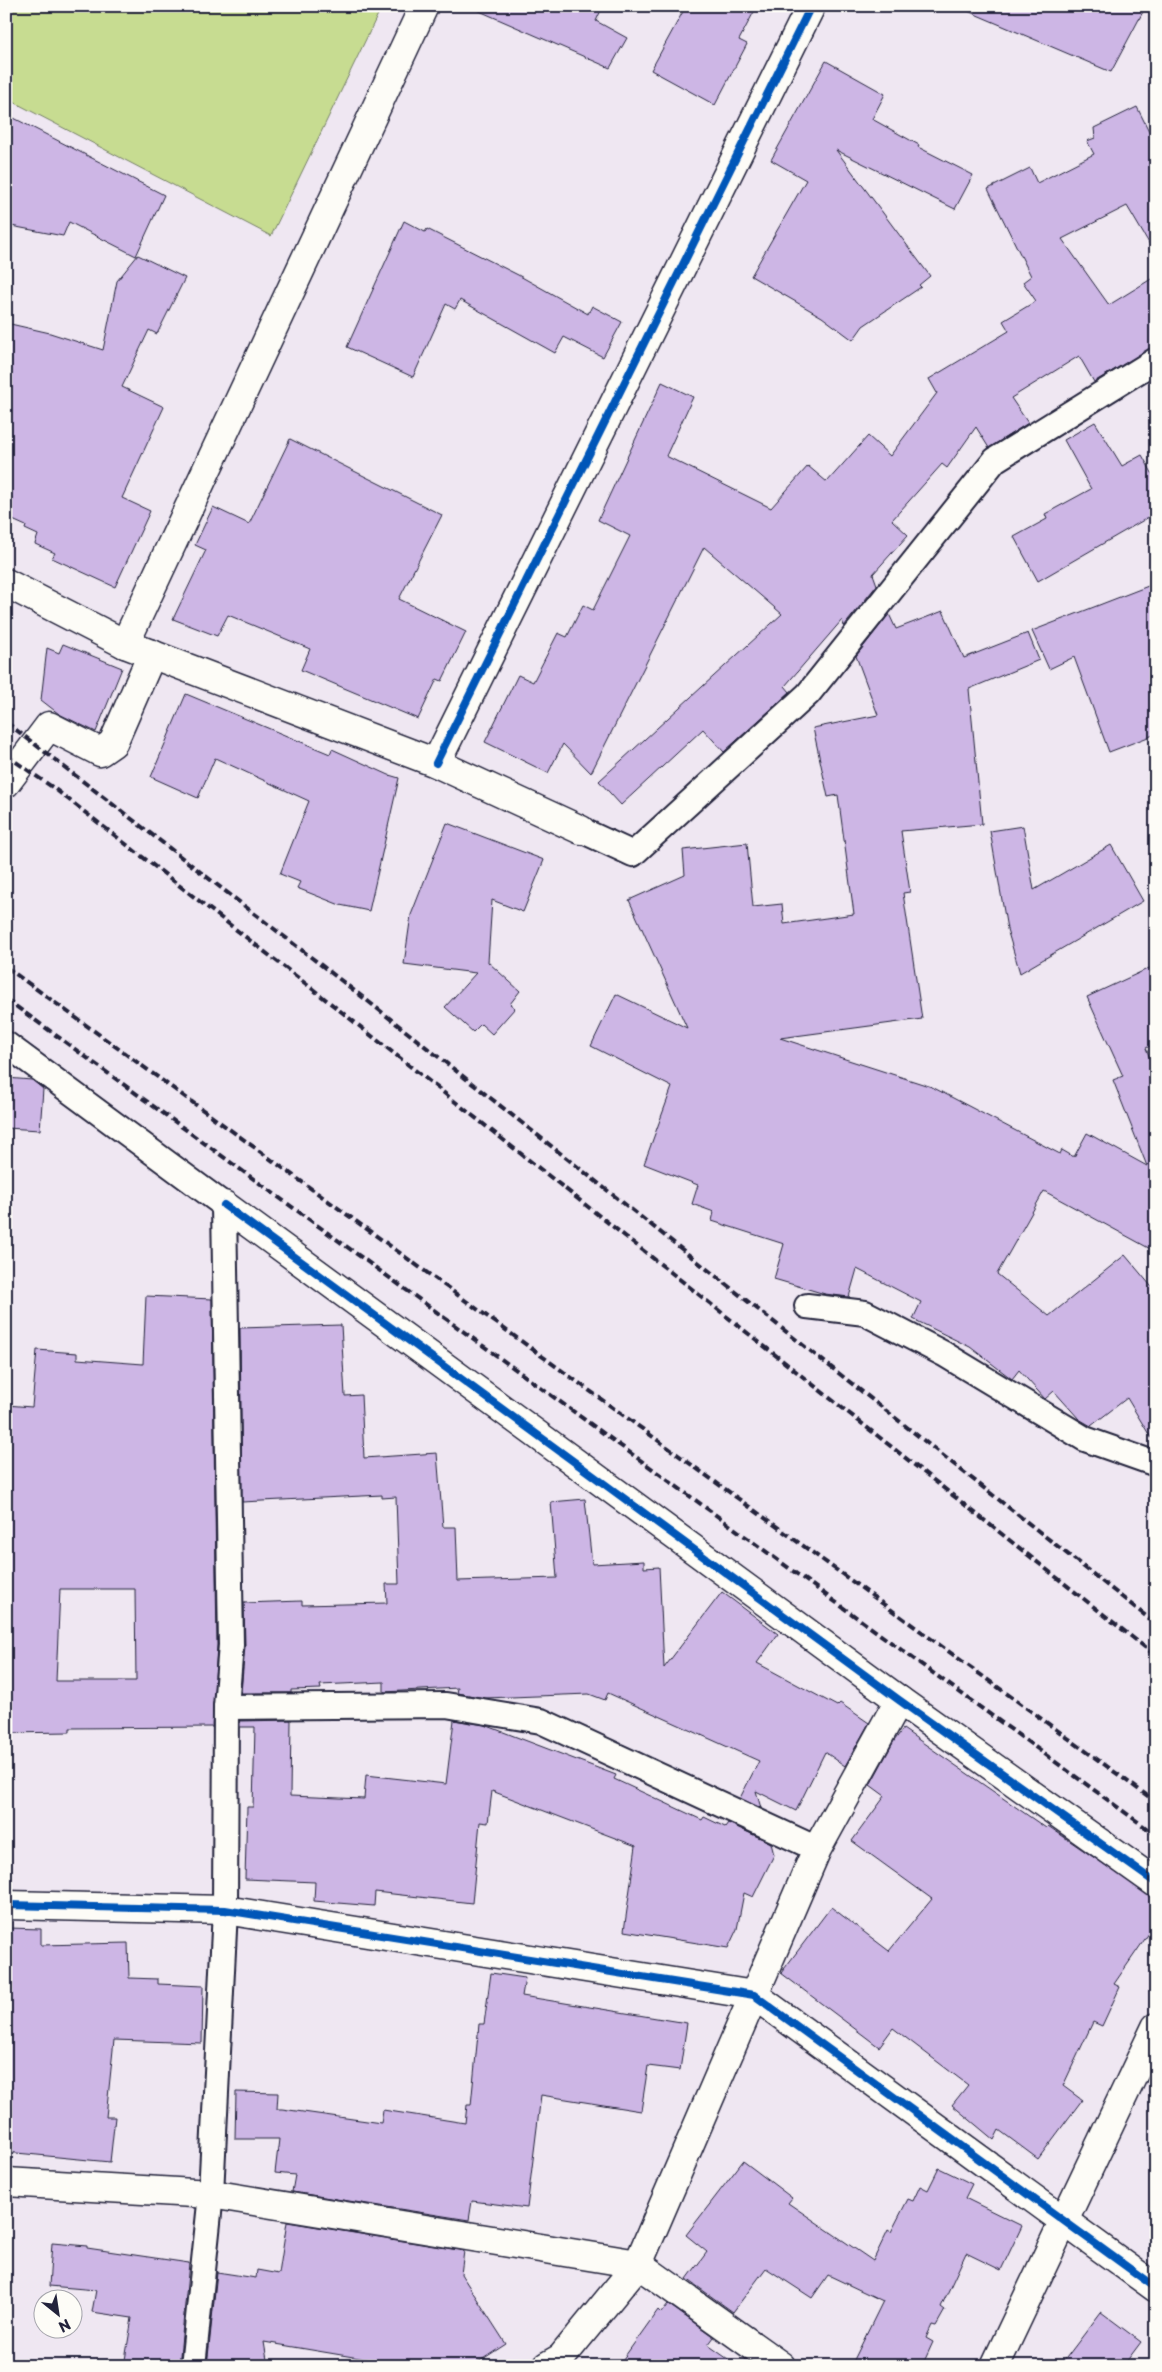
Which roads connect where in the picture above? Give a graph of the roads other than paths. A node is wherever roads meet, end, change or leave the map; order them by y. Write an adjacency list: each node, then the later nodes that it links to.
1 (424, 6): 5 (street)
2 (811, 6): 7 (street)
3 (1156, 360): 9 (lane)
4 (6, 583): 5 (street)
5 (125, 644): 6 (street)
6 (152, 654): 7 (street); 8 (street)
7 (436, 763): 9 (street)
8 (6, 783)
9 (581, 830)
10 (6, 1044): 11 (lane)
11 (224, 1205): 14 (street); 15 (lane)
12 (807, 1306): 13 (lane)
13 (1156, 1464)
14 (899, 1700): 16 (street); 17 (street)
15 (226, 1707): 16 (lane); 19 (lane)
16 (817, 1849): 20 (street)
17 (1156, 1883)
18 (6, 1905): 19 (street)
19 (225, 1910): 20 (street); 23 (lane)
20 (754, 1995): 24 (street); 25 (street)
21 (1156, 2027): 24 (street)
22 (6, 2182): 23 (street)
23 (211, 2194): 25 (street); 27 (lane)
24 (1064, 2221): 26 (street); 30 (street)
25 (638, 2264): 28 (street); 29 (street)
26 (1156, 2288)
27 (192, 2366)
28 (547, 2366)
29 (781, 2366)
30 (995, 2366)

